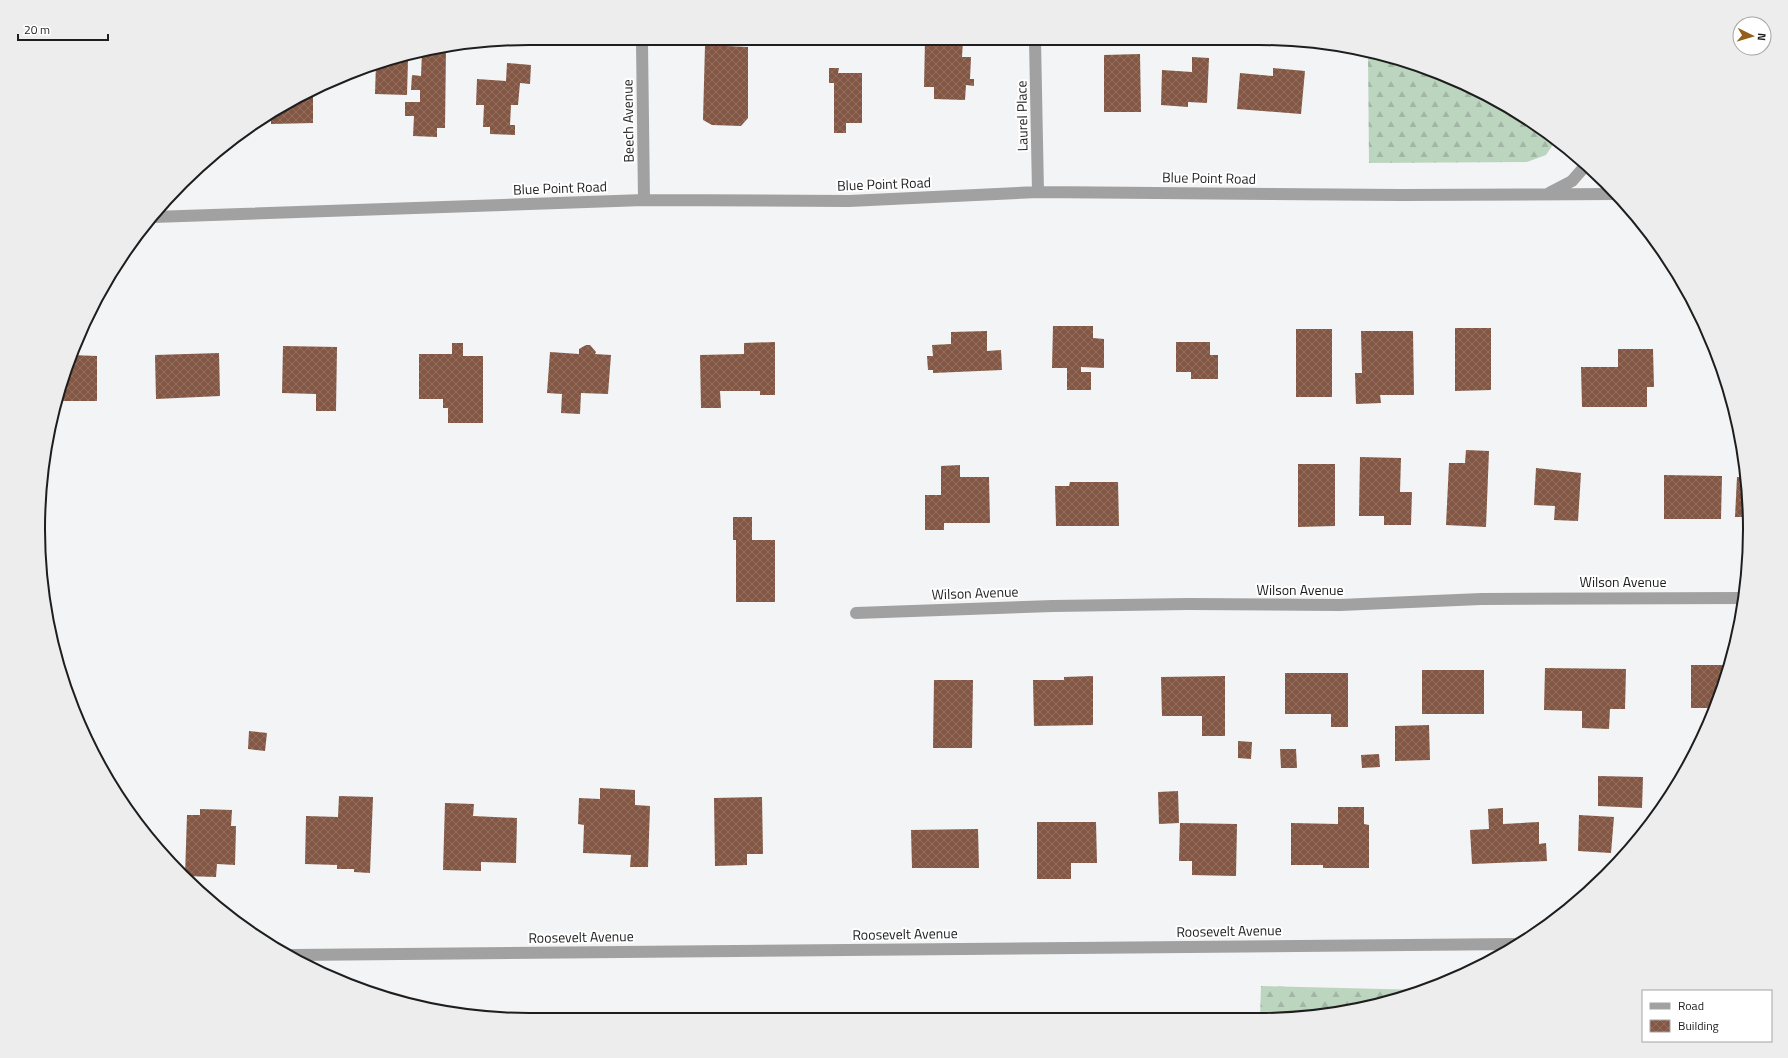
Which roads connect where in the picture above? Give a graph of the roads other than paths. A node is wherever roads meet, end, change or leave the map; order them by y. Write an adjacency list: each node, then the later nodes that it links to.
1 (642, 45): 7 (street, Beech Avenue)
2 (1035, 45): 4 (street, Laurel Place)
3 (1582, 169): 5 (street)
4 (1038, 192): 5 (street, Blue Point Road); 7 (street, Blue Point Road)
5 (1545, 194): 6 (street, Blue Point Road)
6 (1608, 194)
7 (644, 200): 8 (street, Blue Point Road)
8 (159, 217)
9 (1738, 598): 10 (street, Wilson Avenue)
10 (856, 613)
11 (1507, 944): 12 (street, Roosevelt Avenue)
12 (300, 955)

